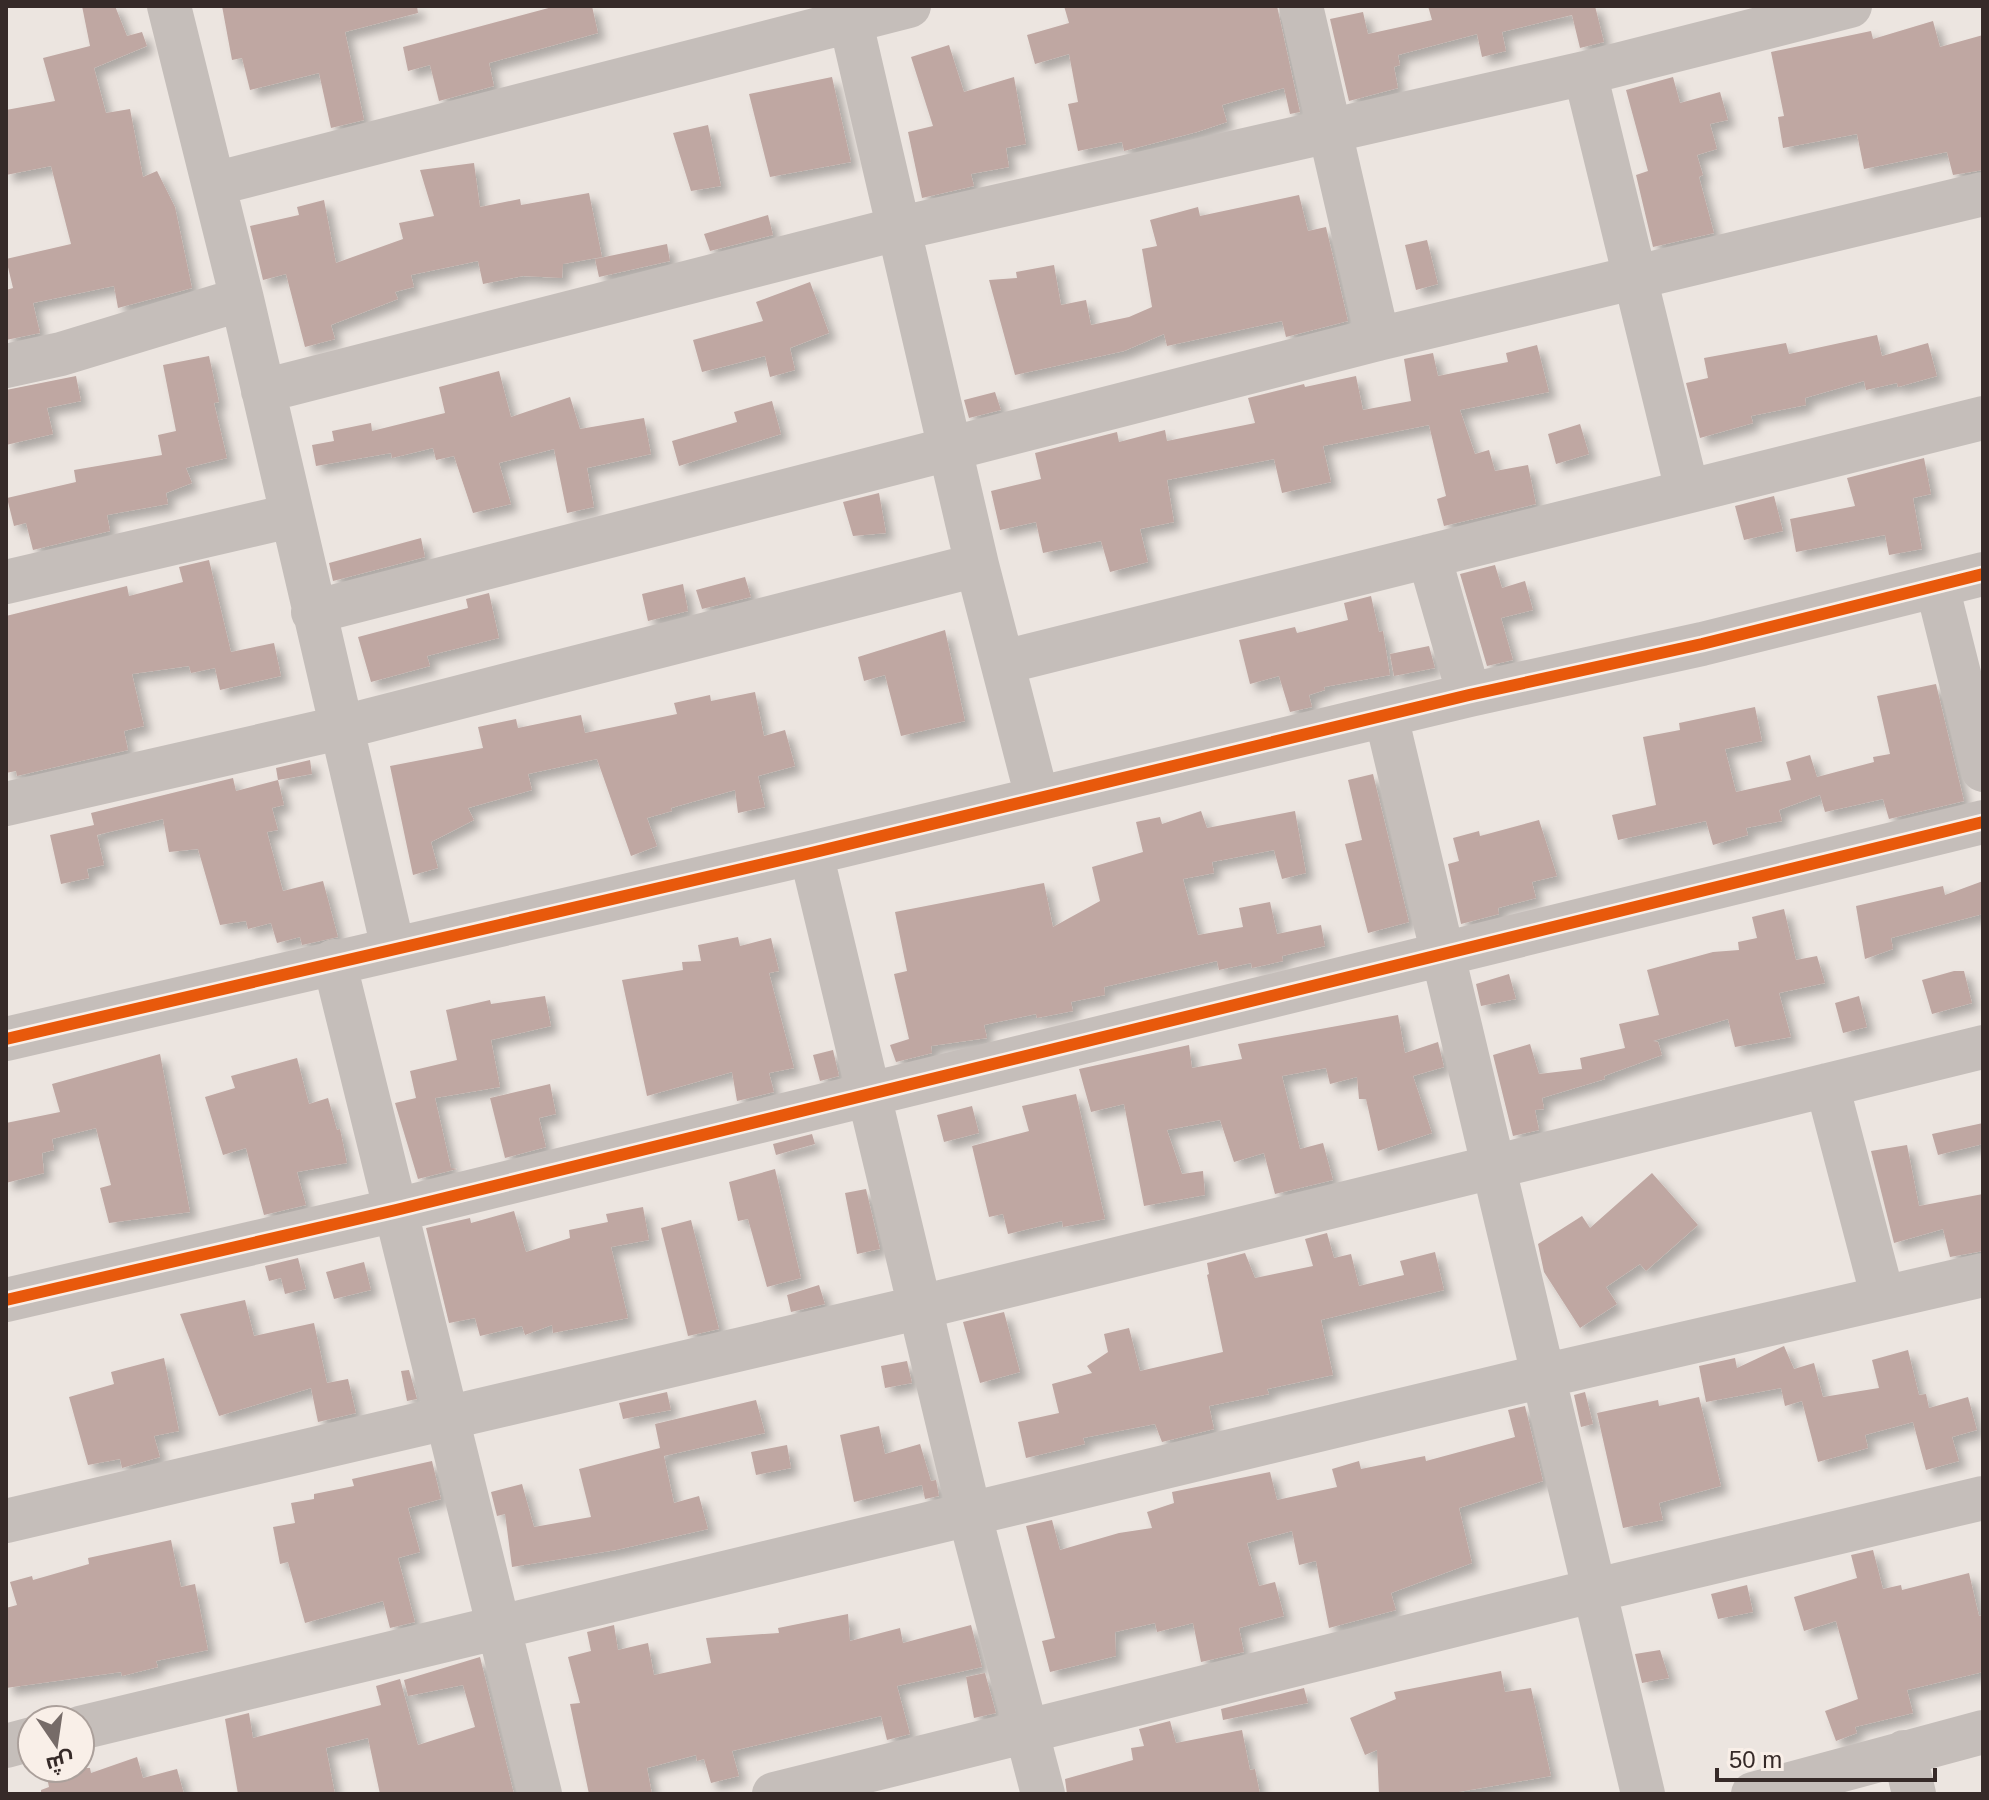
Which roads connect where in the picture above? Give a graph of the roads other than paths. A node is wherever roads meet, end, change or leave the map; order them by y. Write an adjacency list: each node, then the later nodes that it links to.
1 (169, 6): 8 (street)
2 (909, 6): 5 (street)
3 (1301, 6): 7 (street)
4 (1850, 6): 6 (street)
5 (849, 13): 8 (street); 10 (street)
6 (1585, 73): 7 (street); 11 (street)
7 (1329, 132): 10 (street); 13 (street)
8 (214, 184): 12 (street)
9 (1983, 194): 11 (street)
10 (901, 228): 15 (street); 17 (street)
11 (1637, 279): 13 (street); 18 (street)
12 (242, 299): 14 (street); 15 (street)
13 (1378, 339): 17 (street)
14 (6, 366)
15 (263, 391): 19 (street)
16 (1983, 418): 18 (street)
17 (951, 451): 21 (street); 25 (street)
18 (1687, 490): 20 (street)
19 (290, 516): 23 (street); 25 (street)
20 (1429, 556): 26 (street); 27 (street)
21 (977, 565): 26 (street); 29 (street)
22 (1983, 574): 24 (street)
23 (6, 582)
24 (1937, 586): 27 (street); 30 (street)
25 (313, 612): 29 (street)
26 (1004, 662): 31 (street)
27 (1469, 695): 28 (street)
28 (1386, 716): 31 (street); 36 (street)
29 (339, 728): 32 (street); 35 (street)
30 (1983, 770)
31 (1037, 797): 34 (street)
32 (6, 804)
33 (1983, 822): 36 (street)
34 (811, 853): 35 (street); 41 (street)
35 (393, 948): 37 (street)
36 (1443, 952): 41 (street); 42 (street)
37 (334, 961): 38 (street); 43 (street)
38 (7, 1033)
39 (1983, 1047): 40 (street)
40 (1827, 1085): 42 (street); 45 (street)
41 (870, 1093): 43 (street); 47 (street)
42 (1495, 1166): 47 (street); 48 (street)
43 (396, 1210): 46 (street); 49 (street)
44 (1983, 1275): 45 (street)
45 (1883, 1298): 48 (street)
46 (6, 1300)
47 (921, 1307): 49 (street); 51 (street)
48 (1543, 1376): 51 (street); 53 (street)
49 (448, 1417): 52 (street); 54 (street)
50 (1983, 1498): 53 (street)
51 (970, 1516): 54 (street); 57 (street)
52 (6, 1521)
53 (1596, 1590): 57 (street); 62 (street)
54 (500, 1626): 55 (street); 59 (street)
55 (96, 1724)
56 (1983, 1732): 58 (street)
57 (1026, 1734): 60 (street); 61 (street)
58 (1904, 1752): 63 (street); 64 (street)
59 (540, 1794)
60 (774, 1794)
61 (1043, 1794)
62 (1643, 1794)
63 (1753, 1794)
64 (1914, 1794)

